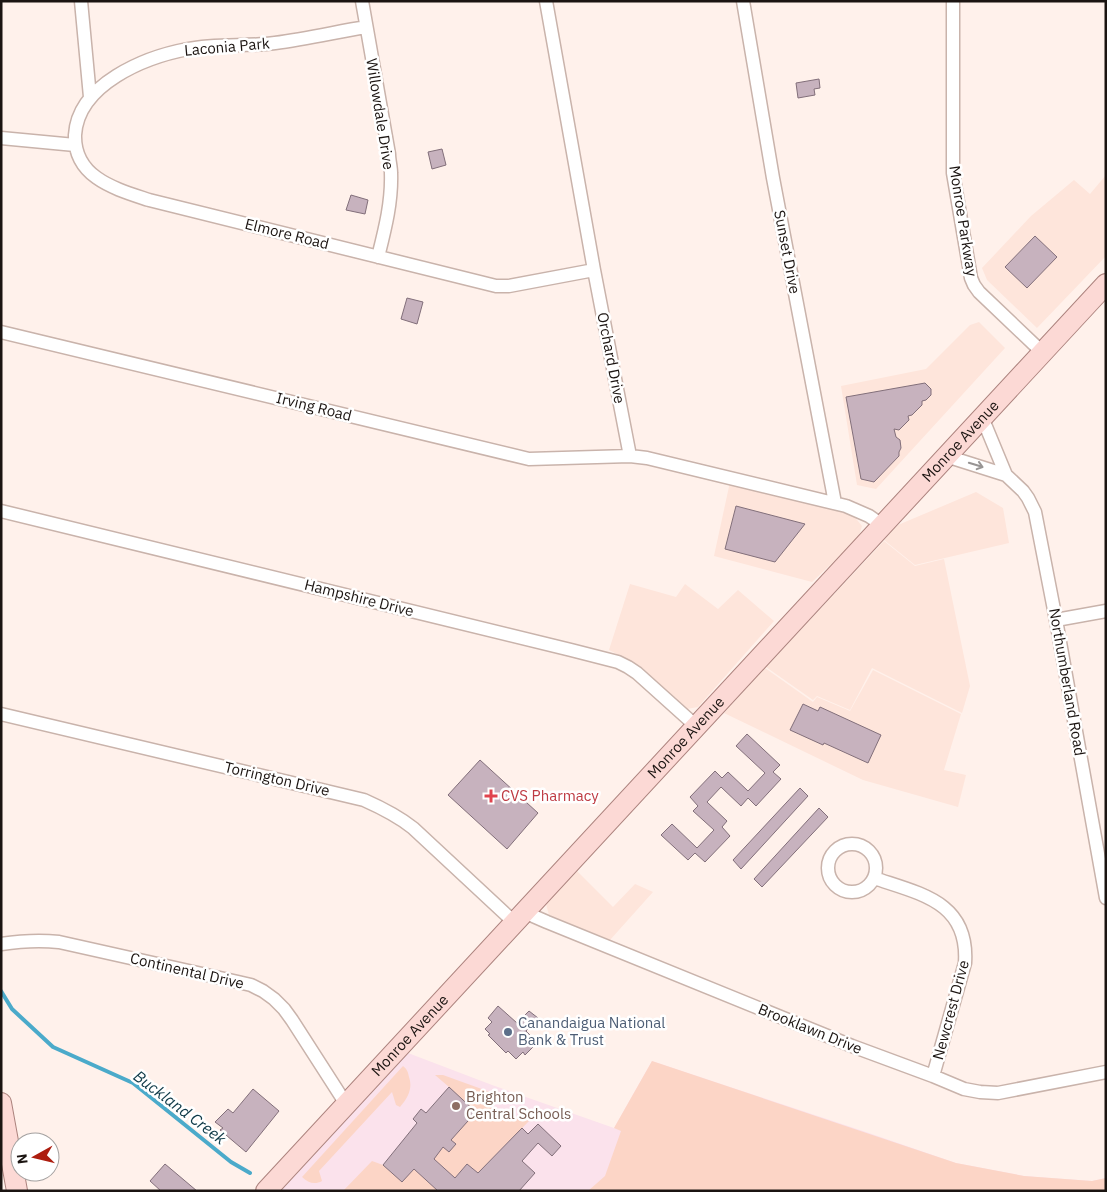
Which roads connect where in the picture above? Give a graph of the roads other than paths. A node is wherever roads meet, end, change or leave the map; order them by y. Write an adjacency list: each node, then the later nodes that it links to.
1 (81, 1): 7 (street)
2 (362, 1): 6 (street, Willowdale Drive)
3 (546, 1): 11 (street, Orchard Drive)
4 (743, 1): 19 (street, Sunset Drive)
5 (953, 1): 14 (street, Monroe Parkway)
6 (366, 27): 7 (street, Laconia Park); 10 (street, Willowdale Drive)
7 (90, 97): 9 (street, Laconia Park)
8 (1, 138): 9 (street)
9 (75, 145): 10 (street, Elmore Road)
10 (378, 257): 11 (street, Elmore Road)
11 (594, 270): 16 (street, Orchard Drive)
12 (1106, 284): 14 (main road, Monroe Avenue)
13 (1, 332): 16 (street, Irving Road)
14 (1042, 352): 15 (main road, Monroe Avenue)
15 (982, 416): 17 (main road, Monroe Avenue); 18 (street, Northumberland Road)
16 (630, 456): 19 (street)
17 (946, 456): 18 (street, Northumberland Road, one-way to 18); 21 (main road, Monroe Avenue)
18 (1006, 474): 23 (street, Northumberland Road)
19 (835, 503): 21 (street)
20 (1, 511): 25 (street, Hampshire Drive)
21 (882, 524): 25 (main road, Monroe Avenue)
22 (1106, 611): 23 (street)
23 (1056, 620): 27 (street, Northumberland Road)
24 (1, 714): 28 (street, Torrington Drive)
25 (696, 726): 28 (main road, Monroe Avenue)
26 (874, 878): 31 (street, Newcrest Drive)
27 (1106, 898)
28 (519, 917): 31 (street, Brooklawn Drive); 33 (main road, Monroe Avenue)
29 (1, 944): 33 (street, Continental Drive)
30 (1106, 1072): 31 (street, Brooklawn Drive)
31 (933, 1076)
32 (1, 1103): 34 (main road)
33 (346, 1104): 35 (main road, Monroe Avenue)
34 (17, 1191)
35 (266, 1191)

